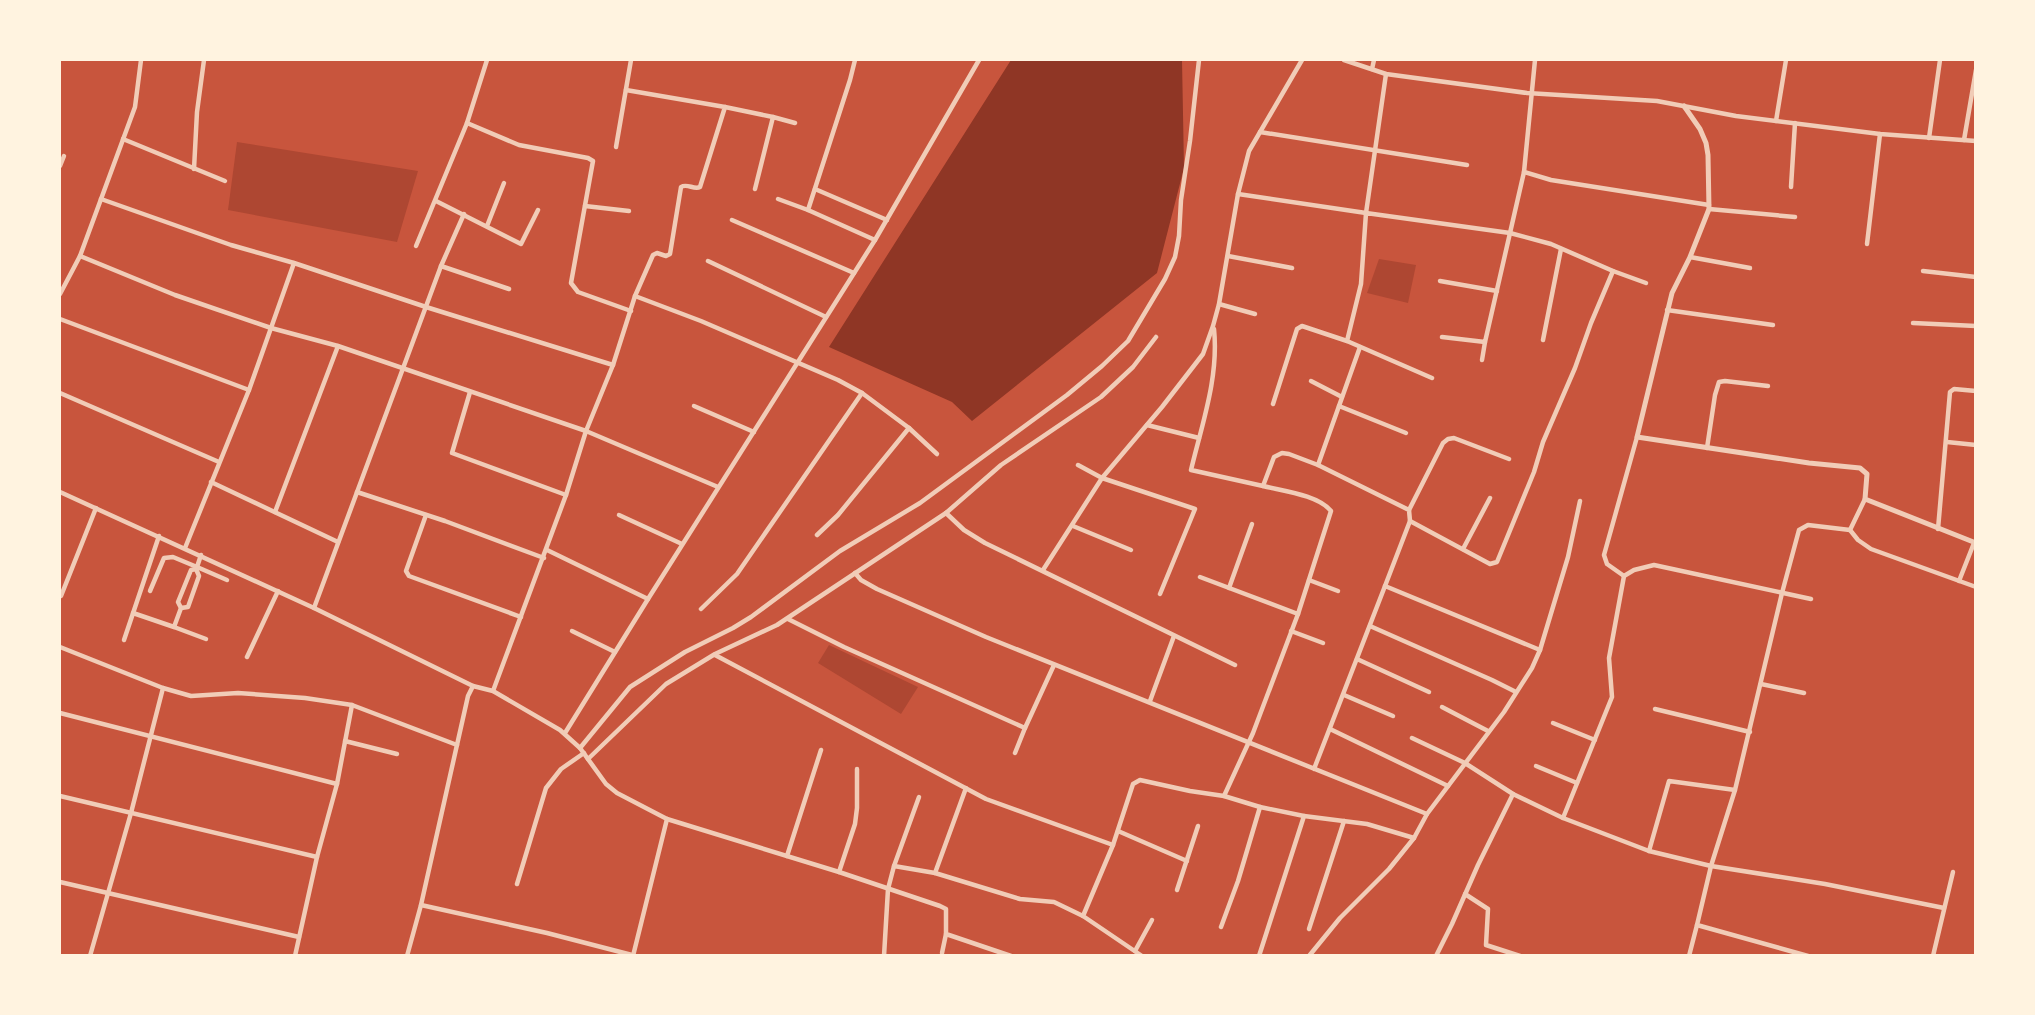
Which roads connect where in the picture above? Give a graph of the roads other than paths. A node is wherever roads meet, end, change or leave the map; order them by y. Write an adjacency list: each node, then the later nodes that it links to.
1 (141, 60): 29 (street)
2 (204, 60): 37 (street)
3 (488, 60): 23 (street)
4 (631, 60): 17 (street)
5 (855, 60): 43 (street)
6 (979, 60): 57 (street)
7 (1199, 60): 232 (street)
8 (1302, 60): 26 (street)
9 (1344, 60): 14 (street)
10 (1374, 60): 14 (street)
11 (1535, 60): 18 (street)
12 (1786, 60): 22 (street)
13 (1940, 60): 28 (street)
14 (1372, 69): 16 (street)
15 (1976, 70): 30 (street)
16 (1386, 74): 18 (street); 33 (street)
17 (626, 90): 20 (street); 32 (street)
18 (1531, 93): 19 (street); 38 (street)
19 (1684, 106): 22 (street); 49 (street)
20 (725, 107): 21 (street); 81 (street)
21 (773, 117): 24 (street); 42 (street)
22 (1776, 121): 25 (street)
23 (467, 123): 47 (street); 48 (street)
24 (796, 123)
25 (1795, 123): 27 (street); 41 (street)
26 (1260, 132): 33 (street); 44 (street)
27 (1880, 134): 28 (street); 61 (street)
28 (1929, 138): 30 (street)
29 (123, 139): 37 (street); 46 (street)
30 (1964, 140): 31 (street)
31 (1976, 141)
32 (616, 147)
33 (1375, 150): 35 (street); 53 (street)
34 (64, 156): 36 (street)
35 (1467, 165)
36 (60, 166)
37 (194, 169): 39 (street)
38 (1524, 172): 49 (street); 59 (street)
39 (225, 181)
40 (505, 183): 58 (street)
41 (1791, 187)
42 (755, 189)
43 (815, 189): 51 (street); 57 (street)
44 (1238, 194): 53 (street); 65 (street)
45 (778, 199): 51 (street)
46 (101, 200): 64 (street); 68 (street)
47 (436, 201): 54 (street); 62 (street)
48 (585, 206): 52 (street); 85 (street)
49 (1709, 207): 55 (street); 66 (street)
50 (538, 210): 58 (street)
51 (808, 210): 60 (street)
52 (629, 211)
53 (1366, 213): 59 (street); 97 (street)
54 (464, 215): 58 (street); 69 (street)
55 (1795, 217)
56 (732, 220): 74 (street)
57 (887, 220): 60 (street)
58 (487, 226)
59 (1510, 233): 63 (street); 79 (street)
60 (875, 240): 74 (street)
61 (1867, 244)
62 (416, 246)
63 (1560, 249): 72 (street); 96 (street)
64 (80, 256): 80 (street); 93 (street)
65 (1228, 256): 70 (street); 82 (street)
66 (1690, 257): 71 (street); 84 (street)
67 (708, 261): 87 (street)
68 (294, 263): 83 (street); 93 (street)
69 (441, 266): 78 (street); 83 (street)
70 (1292, 268)
71 (1750, 268)
72 (1613, 271): 77 (street); 159 (street)
73 (1923, 271): 75 (street)
74 (855, 273): 87 (street)
75 (1976, 277)
76 (1440, 281): 79 (street)
77 (1646, 283)
78 (509, 289)
79 (1497, 291): 98 (street)
80 (60, 294)
81 (635, 296): 85 (street); 102 (street)
82 (1219, 304): 86 (street); 92 (street)
83 (426, 307): 103 (street); 104 (street)
84 (1667, 310): 90 (street); 122 (street)
85 (631, 311): 103 (street)
86 (1255, 314)
87 (826, 317): 102 (street)
88 (60, 319): 108 (street)
89 (1913, 323): 91 (street)
90 (1773, 325)
91 (1976, 326)
92 (1213, 327): 117 (street); 123 (street)
93 (271, 328): 99 (street); 108 (street)
94 (1156, 337): 145 (street)
95 (1442, 337): 98 (street)
96 (1543, 340)
97 (1348, 341): 100 (street); 114 (street)
98 (1485, 342): 101 (street)
99 (338, 346): 104 (street); 144 (street)
100 (1360, 347): 105 (street); 113 (street)
101 (1482, 360)
102 (797, 363): 112 (street); 120 (street)
103 (613, 365): 119 (street)
104 (403, 369): 110 (street); 137 (street)
105 (1432, 378)
106 (1311, 381): 113 (street)
107 (1768, 386): 126 (street)
108 (249, 390): 129 (street)
109 (1976, 391): 124 (street)
110 (470, 392): 119 (street); 138 (street)
111 (60, 393): 129 (street)
112 (862, 393): 118 (street); 185 (street)
113 (1342, 397): 116 (street)
114 (1273, 404)
115 (694, 405): 120 (street)
116 (1339, 407): 121 (street); 131 (street)
117 (1147, 425): 123 (street); 132 (street)
118 (909, 428): 127 (street); 153 (street)
119 (586, 431): 135 (street); 138 (street)
120 (754, 432): 135 (street)
121 (1406, 433)
122 (1637, 437): 126 (street); 167 (street)
123 (1199, 438): 134 (street)
124 (1947, 442): 125 (street); 151 (street)
125 (1976, 445)
126 (1707, 449): 140 (street)
127 (937, 454)
128 (1509, 459): 143 (street)
129 (219, 462): 133 (street)
130 (1077, 465): 132 (street)
131 (1318, 465): 134 (street); 143 (street)
132 (1102, 478): 150 (street); 179 (street)
133 (211, 482): 144 (street); 158 (street)
134 (1263, 486): 170 (street)
135 (718, 487): 157 (street)
136 (60, 492): 142 (street)
137 (357, 492): 146 (street); 155 (street)
138 (566, 495): 160 (street)
139 (1490, 498): 159 (street)
140 (1865, 499): 151 (street); 152 (street)
141 (1580, 501): 199 (street)
142 (96, 508): 154 (street); 180 (street)
143 (1409, 510): 148 (street)
144 (275, 512): 155 (street)
145 (946, 513): 165 (street); 166 (street)
146 (426, 515): 163 (street); 188 (street)
147 (619, 515): 157 (street)
148 (1410, 521): 159 (street); 172 (street)
149 (1252, 524): 174 (street)
150 (1073, 526): 161 (street); 165 (street)
151 (1938, 528): 156 (street)
152 (1850, 530): 171 (street); 178 (street)
153 (817, 535)
154 (159, 536): 158 (street); 186 (street)
155 (338, 542): 184 (street)
156 (1975, 543): 171 (street)
157 (682, 544): 181 (street)
158 (185, 548): 162 (street)
159 (1463, 549)
160 (547, 550): 163 (street); 181 (street)
161 (1131, 550)
162 (201, 555): 164 (street); 176 (street)
163 (544, 558): 188 (street)
164 (197, 568): 169 (street); 175 (street); 183 (street); 183 (street)
165 (1043, 570): 194 (street)
166 (855, 573): 189 (street); 204 (street)
167 (1624, 576): 178 (street); 228 (street)
168 (1200, 578): 174 (street)
169 (227, 580)
170 (1309, 580): 177 (street); 187 (street)
171 (1958, 581): 173 (street)
172 (1385, 586): 190 (street); 199 (street)
173 (1976, 587)
174 (1229, 589): 187 (street)
175 (150, 591)
176 (278, 591): 184 (street); 202 (street)
177 (1338, 591)
178 (1782, 593): 182 (street); 206 (street)
179 (1160, 594)
180 (61, 596)
181 (648, 599): 200 (street)
182 (1811, 600)
183 (181, 608): 191 (street)
184 (314, 608): 207 (street)
185 (701, 609)
186 (133, 613): 191 (street); 196 (street)
187 (1298, 614): 193 (street)
188 (521, 617): 209 (street)
189 (787, 618): 201 (street); 221 (street)
190 (1370, 626): 203 (street); 211 (street)
191 (174, 627): 195 (street)
192 (572, 631): 200 (street)
193 (1291, 631): 197 (street); 230 (street)
194 (1174, 636): 205 (street); 214 (street)
195 (206, 639)
196 (124, 640)
197 (1323, 643)
198 (60, 647): 208 (street)
199 (1540, 650): 211 (street)
200 (615, 652): 225 (street)
201 (715, 654): 236 (street); 244 (street)
202 (247, 657)
203 (1357, 659): 210 (street); 213 (street)
204 (1054, 665): 214 (street); 221 (street)
205 (1235, 665)
206 (1761, 684): 212 (street); 224 (street)
207 (472, 686): 209 (street); 231 (street)
208 (163, 688): 215 (street); 226 (street)
209 (493, 691): 225 (street)
210 (1429, 692)
211 (1516, 692): 223 (street)
212 (1804, 693)
213 (1343, 695): 219 (street); 222 (street)
214 (1150, 701): 230 (street)
215 (352, 705): 229 (street); 231 (street)
216 (1442, 707): 223 (street)
217 (1655, 709): 224 (street)
218 (60, 713): 226 (street)
219 (1393, 716)
220 (1553, 723): 228 (street)
221 (1025, 728): 234 (street)
222 (1330, 729): 240 (street); 243 (street)
223 (1488, 731): 237 (street)
224 (1750, 732): 245 (street)
225 (565, 733): 232 (street)
226 (150, 737): 242 (street); 251 (street)
227 (1412, 738): 237 (street)
228 (1595, 740): 241 (street)
229 (345, 741): 235 (street); 242 (street)
230 (1248, 743): 240 (street); 248 (street)
231 (457, 746): 276 (street)
232 (582, 750): 236 (street); 271 (street)
233 (821, 750): 262 (street)
234 (1015, 753)
235 (397, 754)
236 (588, 759): 255 (street)
237 (1465, 762): 243 (street); 246 (street)
238 (1536, 766): 241 (street)
239 (856, 769): 267 (street)
240 (1314, 769): 252 (street)
241 (1577, 783): 254 (street)
242 (337, 784): 263 (street)
243 (1448, 786): 252 (street)
244 (966, 788): 260 (street); 269 (street)
245 (1735, 790): 261 (street); 266 (street)
246 (1513, 794): 254 (street); 275 (street)
247 (60, 796): 251 (street)
248 (1224, 796): 250 (street); 258 (street)
249 (919, 797): 265 (street)
250 (1260, 807): 253 (street); 281 (street)
251 (131, 813): 263 (street); 274 (street)
252 (1427, 814): 259 (street)
253 (1304, 816): 256 (street); 294 (street)
254 (1563, 818): 261 (street)
255 (667, 819): 262 (street); 287 (street)
256 (1344, 821): 259 (street); 282 (street)
257 (1198, 826): 264 (street)
258 (1118, 831): 260 (street); 264 (street)
259 (1414, 838): 295 (street)
260 (1113, 845): 278 (street)
261 (1649, 851): 266 (street)
262 (787, 856): 267 (street)
263 (317, 857): 284 (street)
264 (1187, 861): 273 (street)
265 (894, 866): 269 (street); 272 (street)
266 (1711, 866): 277 (street); 280 (street)
267 (839, 872): 272 (street)
268 (1953, 872): 277 (street)
269 (935, 873): 278 (street)
270 (60, 883): 274 (street)
271 (517, 884)
272 (888, 889): 283 (street); 291 (street)
273 (1177, 890)
274 (108, 893): 284 (street); 288 (street)
275 (1465, 894): 296 (street); 297 (street)
276 (421, 905): 287 (street); 290 (street)
277 (1944, 908): 300 (street)
278 (1083, 916): 285 (street)
279 (1152, 920): 285 (street)
280 (1697, 925): 298 (street); 299 (street)
281 (1221, 927)
282 (1309, 929)
283 (946, 934): 286 (street); 292 (street)
284 (299, 937): 289 (street)
285 (1135, 951): 293 (street)
286 (942, 953)
287 (633, 955)
288 (90, 956)
289 (295, 956)
290 (407, 956)
291 (884, 956)
292 (1011, 956)
293 (1142, 956)
294 (1259, 956)
295 (1309, 956)
296 (1436, 956)
297 (1520, 956)
298 (1689, 956)
299 (1808, 956)
300 (1933, 956)

